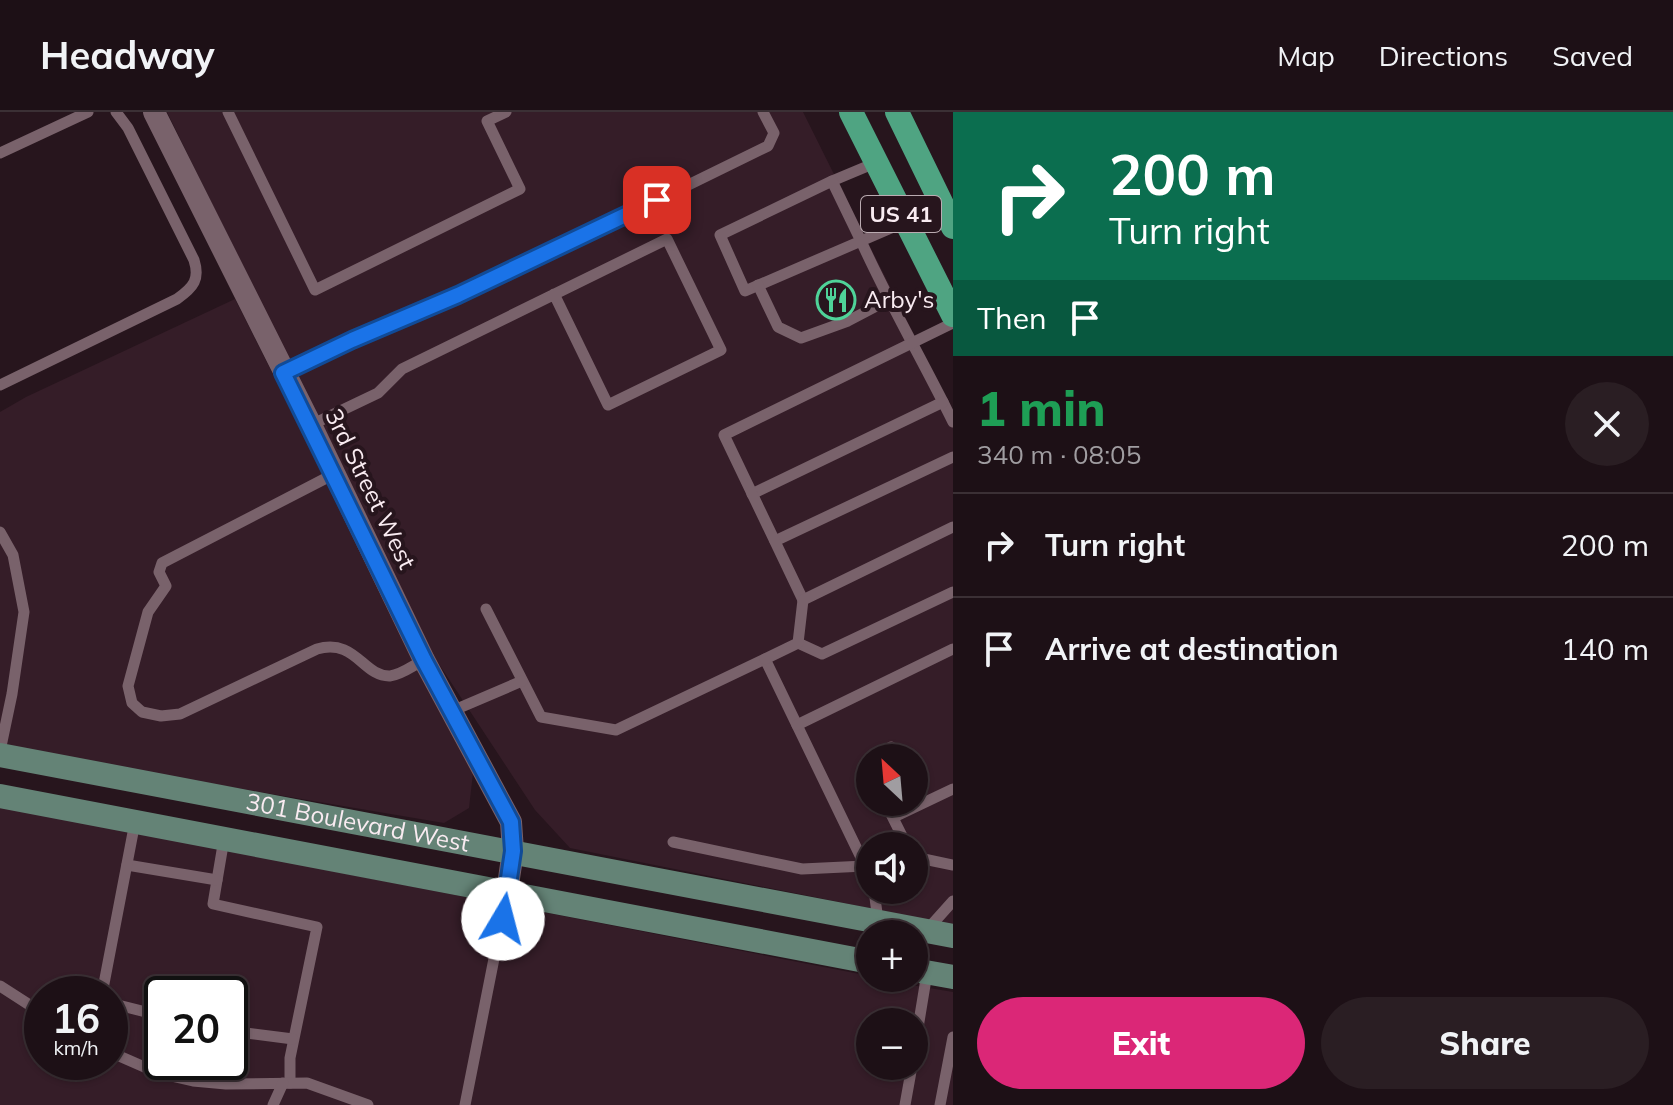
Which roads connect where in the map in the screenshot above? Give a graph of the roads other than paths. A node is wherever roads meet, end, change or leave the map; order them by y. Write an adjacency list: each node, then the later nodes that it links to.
1 (88, 112): 9 (lane)
2 (116, 112): 22 (lane)
3 (154, 112): 21 (street, 3rd Street West)
4 (228, 112): 5 (lane)
5 (506, 112)
6 (763, 112): 21 (lane)
7 (851, 112): 10 (main road, US 41)
8 (897, 112): 13 (main road, US 41)
9 (0, 153)
10 (875, 163): 11 (lane); 12 (main road, US 41)
11 (832, 181): 14 (lane); 15 (lane)
12 (905, 222): 14 (lane); 18 (main road, US 41)
13 (953, 227)
14 (861, 241): 15 (lane); 17 (lane)
15 (758, 285): 17 (lane)
16 (554, 294): 16 (lane); 25 (lane)
17 (888, 300): 20 (lane)
18 (953, 315)
19 (953, 323): 20 (lane)
20 (913, 342): 23 (lane); 28 (lane)
21 (283, 373): 25 (street, 3rd Street West)
22 (0, 385)
23 (943, 402): 24 (lane); 28 (lane)
24 (953, 422)
25 (311, 425): 27 (street, 3rd Street West)
26 (953, 457): 31 (lane)
27 (334, 474): 38 (street, 3rd Street West); 38 (lane)
28 (752, 494): 31 (lane)
29 (953, 527): 33 (lane)
30 (0, 532): 42 (lane)
31 (775, 541): 33 (lane)
32 (953, 592): 35 (lane)
33 (803, 600): 35 (lane)
34 (486, 609): 39 (lane)
35 (798, 643): 37 (lane)
36 (953, 649): 41 (lane)
37 (765, 659): 39 (lane); 41 (lane)
38 (424, 660): 40 (street, 3rd Street West)
39 (522, 681): 40 (lane)
40 (452, 711): 51 (street, 3rd Street West)
41 (797, 725): 50 (lane)
42 (0, 753): 51 (main road, 301 Boulevard West)
43 (953, 789): 45 (lane)
44 (0, 796): 46 (main road, 301 Boulevard West)
45 (894, 817): 47 (lane)
46 (135, 822): 48 (main road, 301 Boulevard West); 53 (lane)
47 (901, 832)
48 (224, 839): 56 (lane); 57 (main road, 301 Boulevard West)
49 (673, 842): 55 (lane)
50 (856, 848)
51 (513, 851): 57 (street, 3rd Street West); 59 (main road, 301 Boulevard West)
52 (928, 860): 54 (lane)
53 (127, 865): 56 (lane); 65 (lane)
54 (953, 865)
55 (856, 871)
56 (217, 880): 71 (lane)
57 (507, 892): 63 (main road, 301 Boulevard West); 77 (lane)
58 (953, 901): 60 (lane)
59 (873, 920)
60 (928, 930)
61 (928, 931): 62 (main road, 301 Boulevard West)
62 (953, 936)
63 (856, 959)
64 (928, 972): 66 (main road)
65 (105, 976)
66 (953, 977)
67 (0, 986): 68 (lane)
68 (24, 1001)
69 (248, 1033): 71 (lane)
70 (953, 1037): 79 (lane)
71 (293, 1039): 74 (lane)
72 (128, 1060): 74 (lane)
73 (909, 1080): 78 (lane)
74 (287, 1083): 75 (lane); 76 (lane)
75 (273, 1105)
76 (368, 1105)
77 (465, 1105)
78 (905, 1105)
79 (940, 1105)

